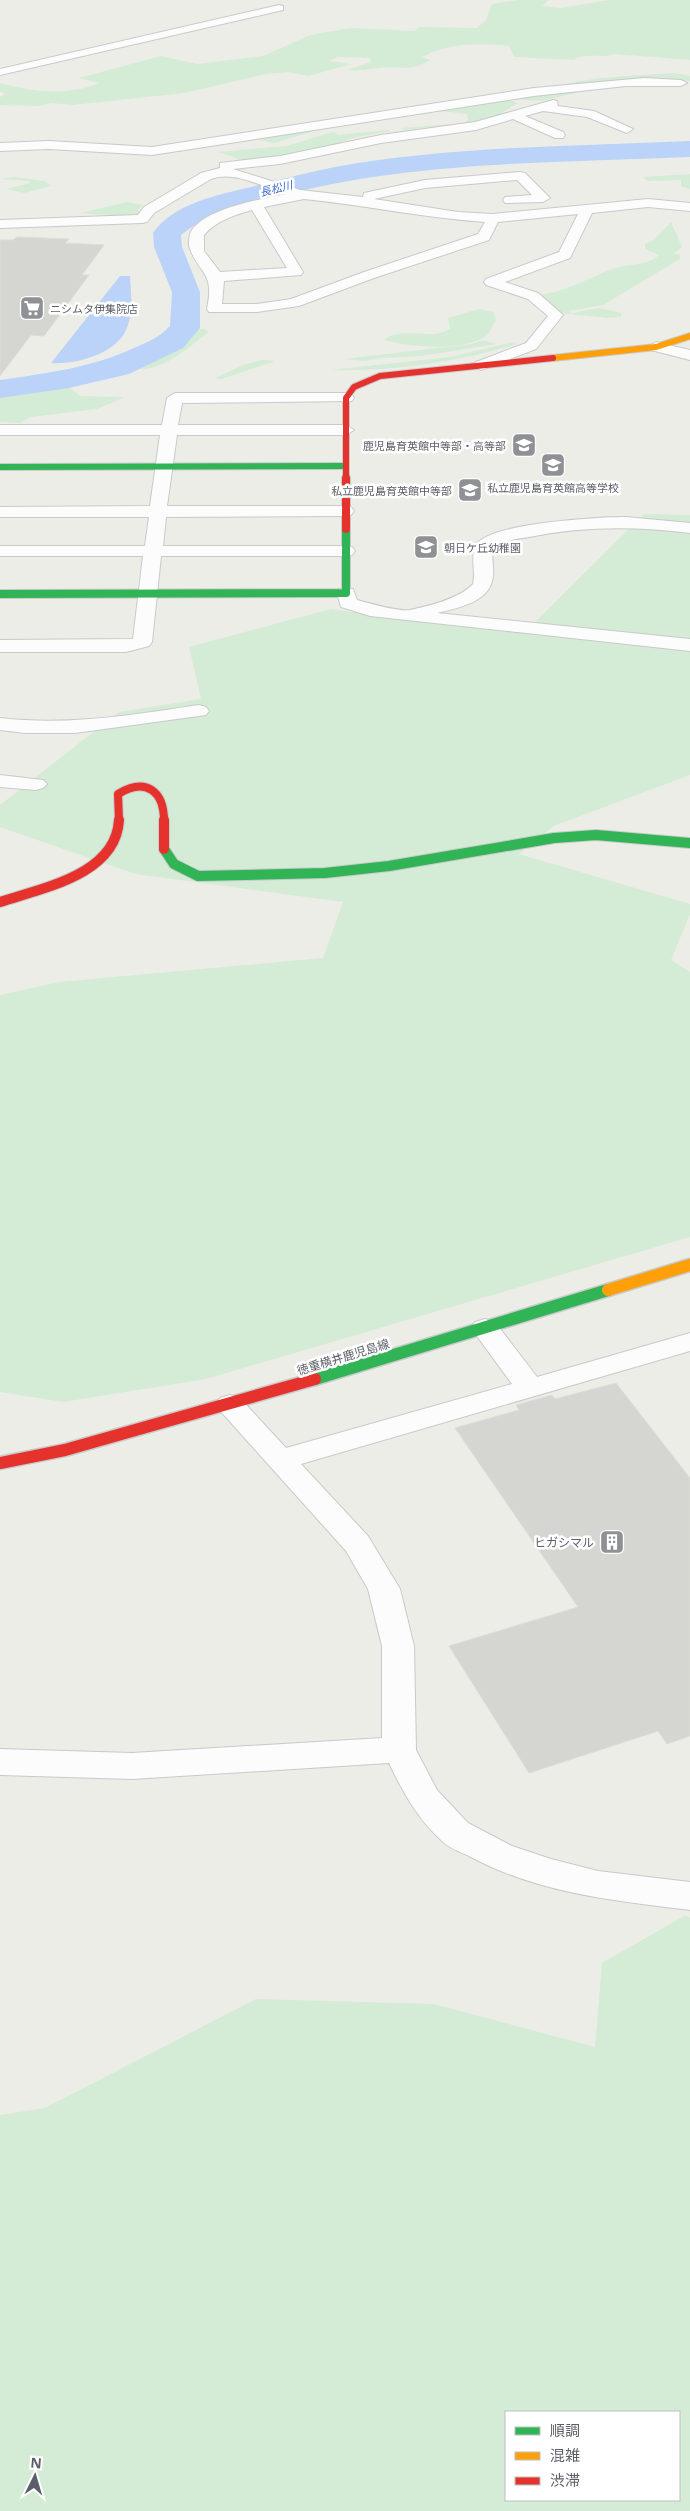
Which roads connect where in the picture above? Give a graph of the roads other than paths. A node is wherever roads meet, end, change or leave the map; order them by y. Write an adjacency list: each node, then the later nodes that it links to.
1 (256, 2): 3 (street)
2 (647, 70): 5 (street)
3 (0, 72)
4 (686, 82): 5 (street); 6 (street)
5 (477, 101): 8 (street)
6 (542, 107): 7 (street); 9 (street)
7 (514, 116): 10 (street); 14 (street)
8 (358, 120): 11 (street); 12 (street)
9 (627, 129)
10 (559, 135)
11 (284, 143)
12 (0, 147)
13 (266, 149): 14 (street)
14 (220, 169): 16 (street); 25 (street)
15 (389, 190): 17 (street); 18 (street); 19 (street)
16 (301, 194): 18 (street); 20 (street)
17 (436, 197)
18 (356, 200): 24 (street)
19 (499, 201)
20 (256, 205): 27 (street); 27 (street)
21 (690, 207): 23 (street)
22 (7, 209): 25 (street)
23 (587, 209): 24 (street); 31 (street)
24 (493, 218): 27 (street)
25 (142, 219): 26 (street)
26 (0, 224)
27 (216, 278)
28 (690, 336): 29 (street)
29 (656, 347): 30 (street); 31 (street)
30 (690, 354)
31 (481, 365): 32 (street)
32 (346, 398): 34 (street); 35 (street)
33 (0, 430): 34 (street)
34 (170, 430): 35 (street); 38 (street)
35 (346, 430): 36 (street)
36 (345, 466): 38 (street); 39 (street)
37 (0, 467): 38 (street)
38 (164, 467): 41 (street)
39 (346, 511): 41 (street); 45 (street)
40 (0, 512): 41 (street)
41 (159, 512): 44 (street)
42 (690, 528): 49 (street)
43 (0, 551): 44 (street)
44 (154, 551): 45 (street); 48 (street)
45 (346, 551): 46 (street)
46 (346, 593): 48 (street); 49 (street)
47 (0, 594): 48 (street)
48 (149, 594): 51 (street)
49 (408, 616): 50 (street)
50 (690, 645)
51 (0, 646)
52 (199, 711): 53 (street)
53 (0, 724)
54 (0, 781): 55 (street)
55 (36, 784)
56 (690, 842): 57 (street)
57 (0, 902)
58 (690, 1265): 59 (street, 徳重横井鹿児島線)
59 (485, 1328): 61 (street); 62 (street, 徳重横井鹿児島線)
60 (690, 1342): 61 (street)
61 (530, 1388): 63 (street)
62 (230, 1405): 63 (street); 64 (street, 徳重横井鹿児島線)
63 (280, 1460): 65 (street)
64 (0, 1462)
65 (399, 1750): 66 (street); 67 (street)
66 (0, 1762)
67 (690, 1896)

